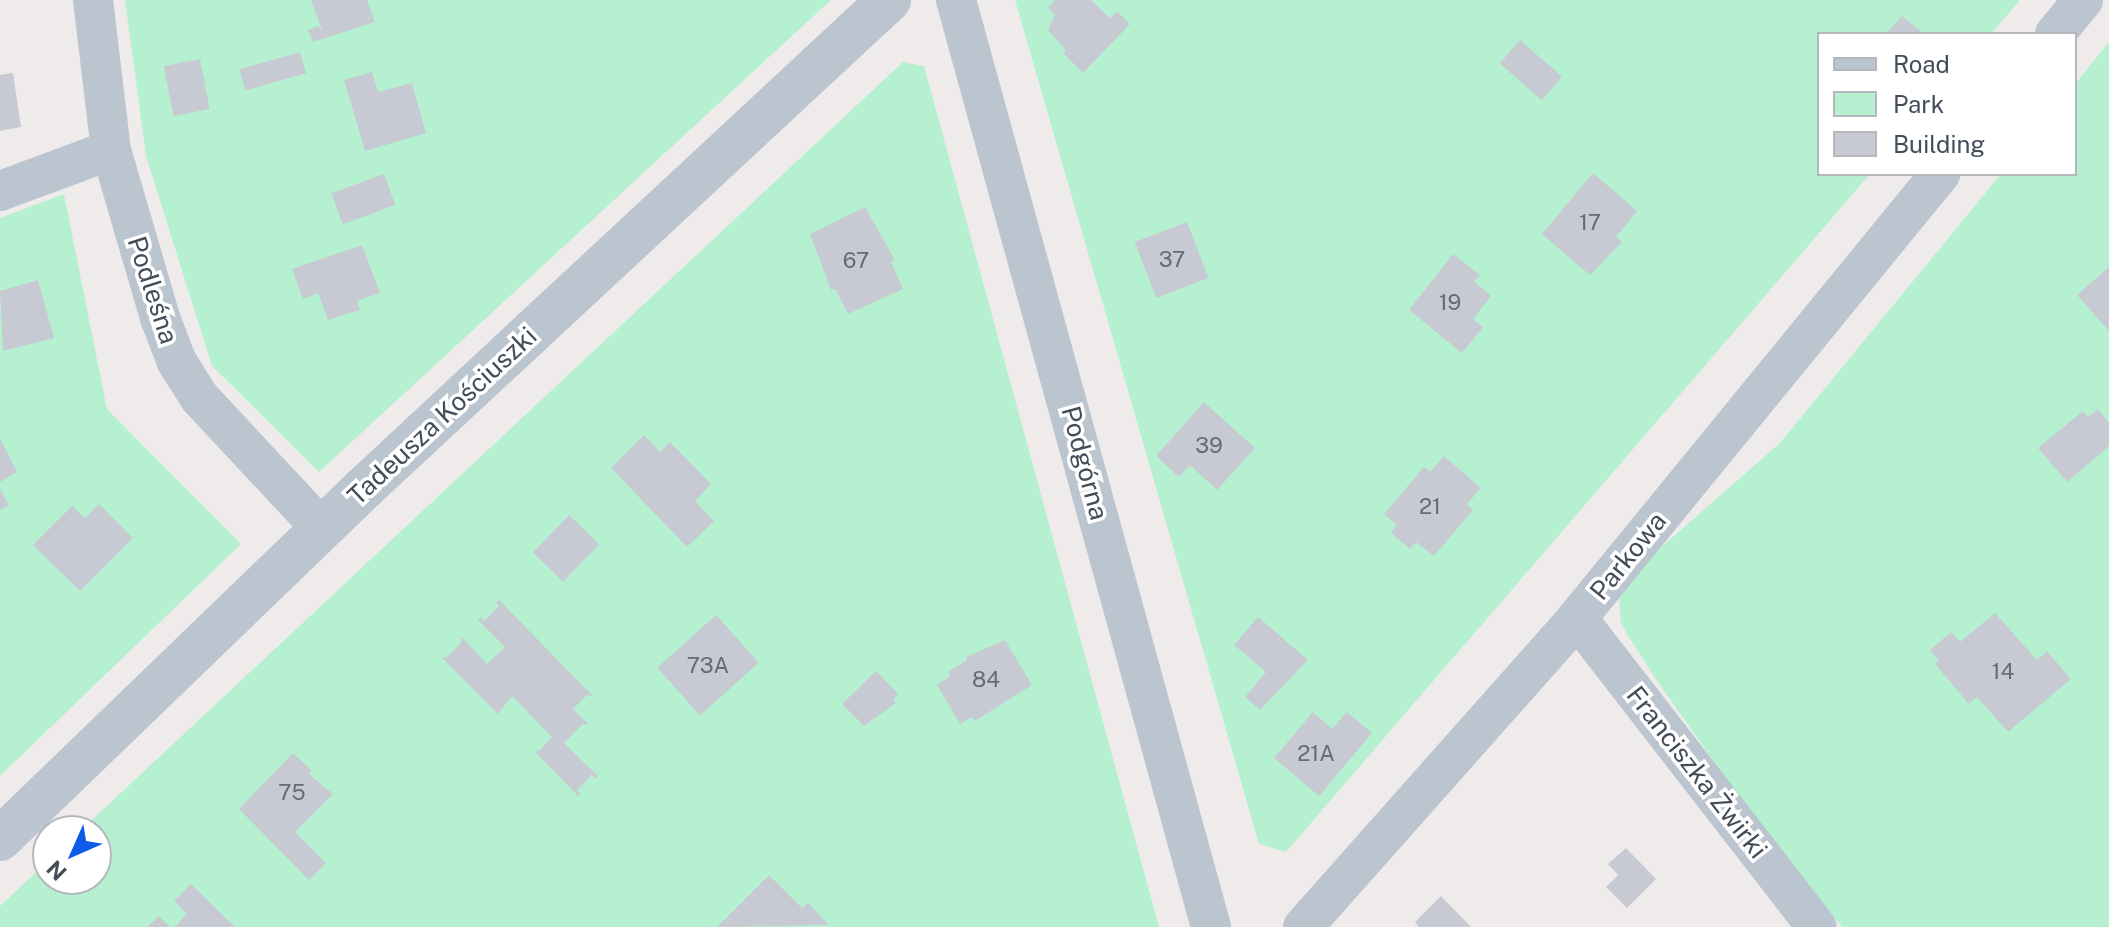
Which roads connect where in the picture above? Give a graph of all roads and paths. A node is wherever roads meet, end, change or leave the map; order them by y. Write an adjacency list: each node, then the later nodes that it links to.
1 (93, 0): 6 (street, Podleśna)
2 (889, 0): 9 (street, Tadeusza Kościuszki)
3 (956, 0): 12 (street, Podgórna)
4 (2083, 0): 5 (street)
5 (2057, 32)
6 (111, 150): 8 (street); 9 (street, Podleśna)
7 (1938, 176): 10 (street, Parkowa)
8 (0, 191)
9 (322, 529): 11 (street, Tadeusza Kościuszki)
10 (1577, 618): 13 (street, Parkowa); 14 (street, Franciszka Żwirki)
11 (0, 839)
12 (1211, 927)
13 (1303, 927)
14 (1817, 927)

